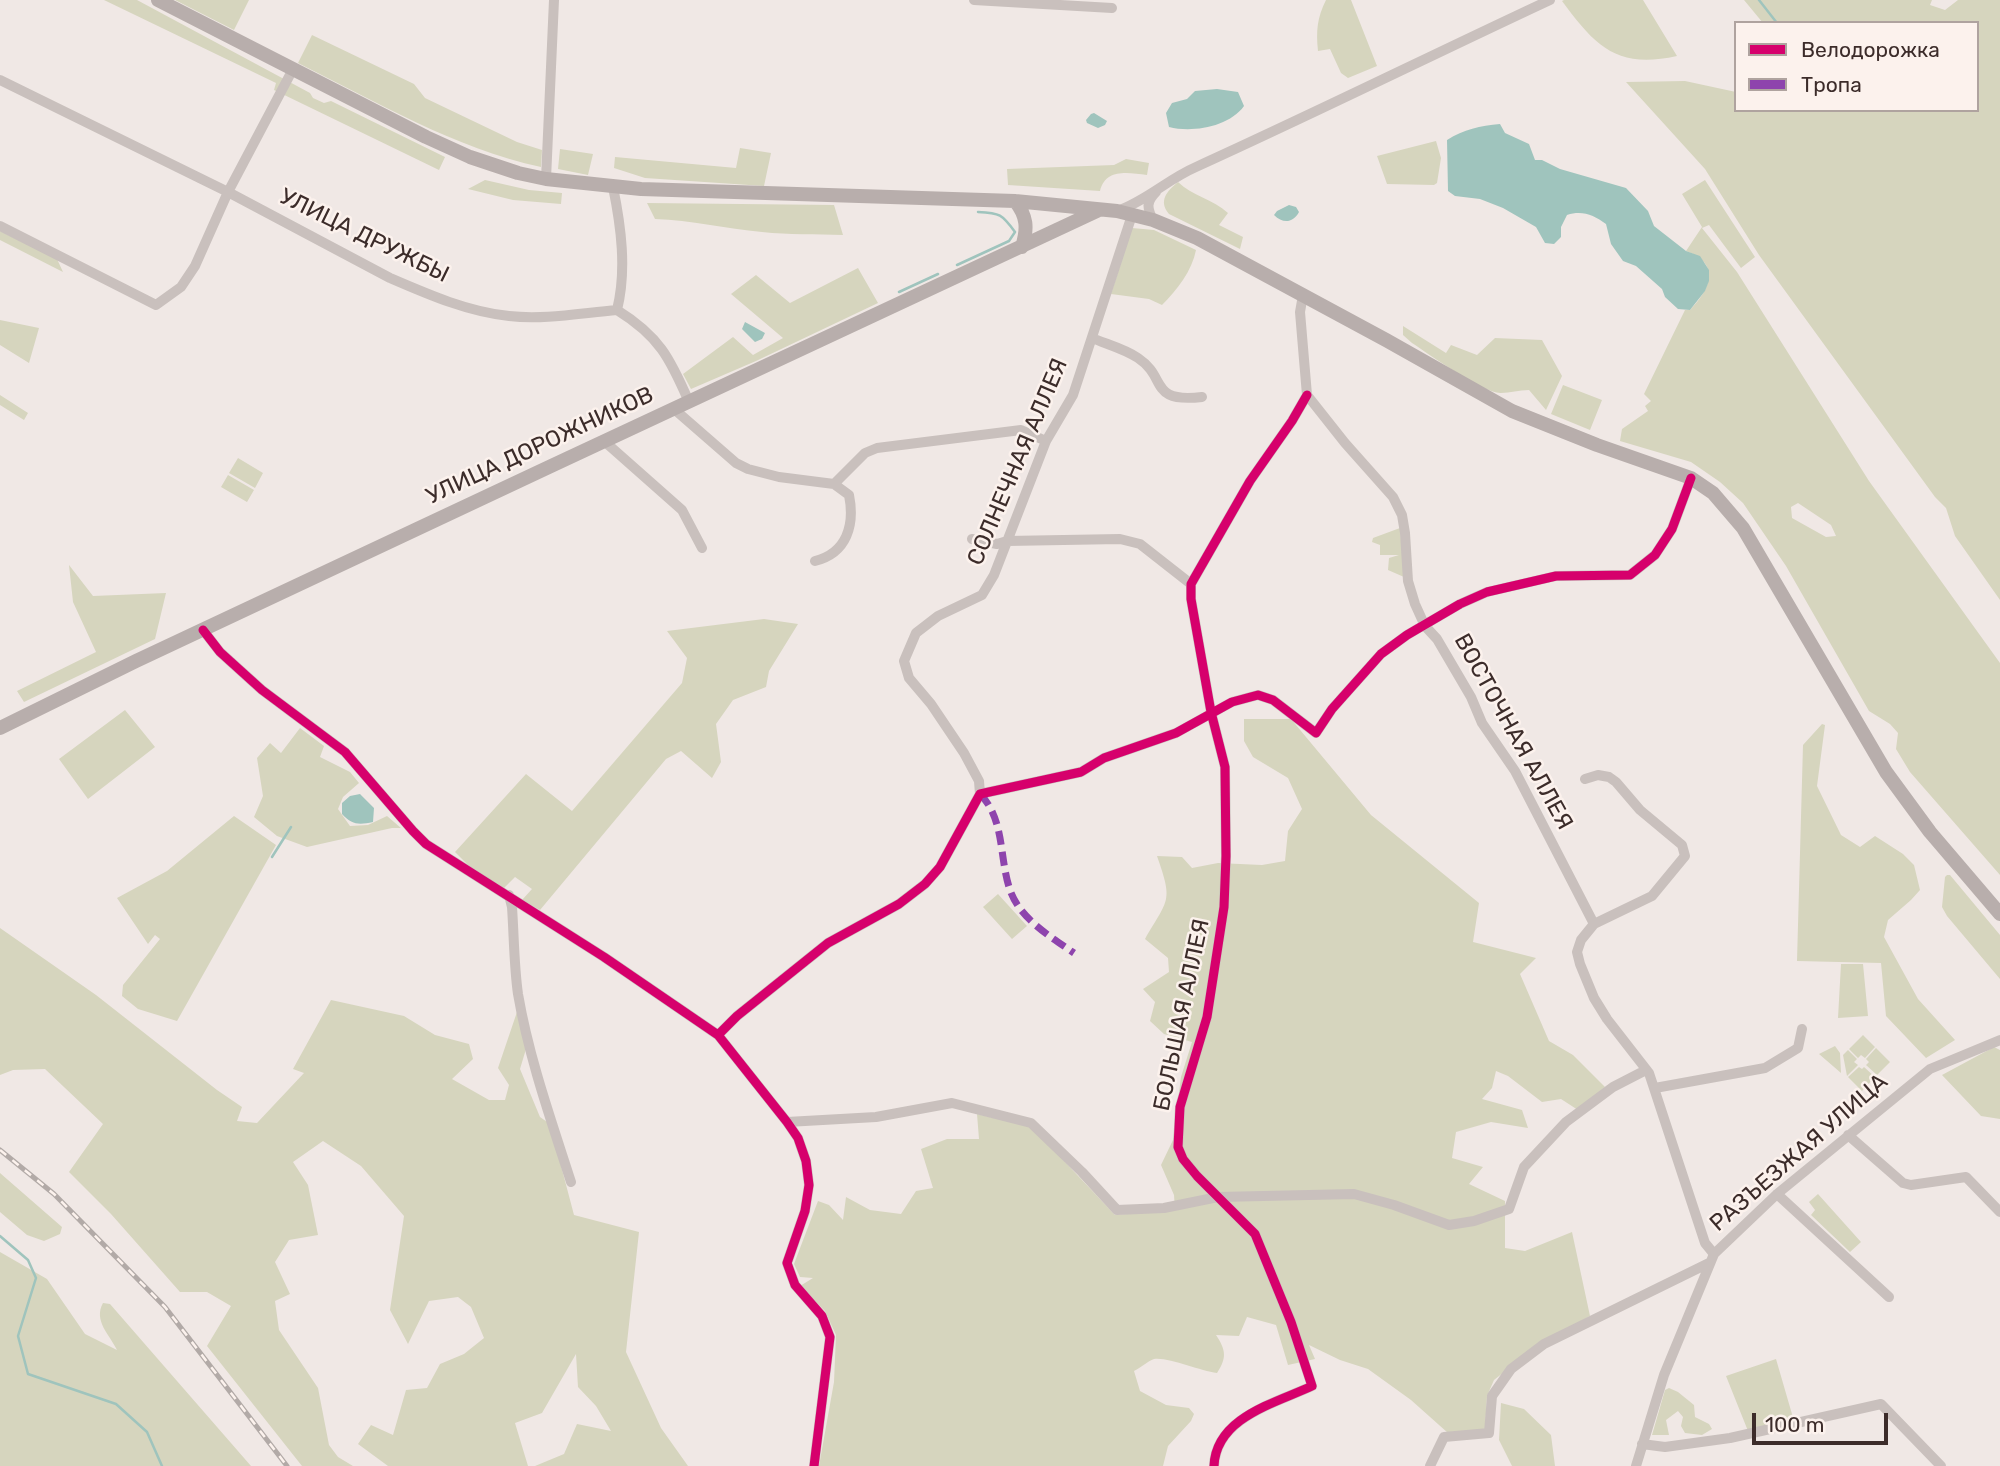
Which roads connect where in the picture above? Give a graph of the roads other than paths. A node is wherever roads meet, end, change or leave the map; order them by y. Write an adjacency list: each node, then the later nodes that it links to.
1 (158, 0): 7 (main road)
2 (555, 0): 9 (street)
3 (974, 0): 4 (street)
4 (994, 1): 6 (street)
5 (1543, 1): 11 (street)
6 (1112, 8)
7 (293, 69): 9 (main road); 12 (street)
8 (0, 80): 12 (street, УЛИЦА ДРУЖБЫ)
9 (545, 179): 10 (main road)
10 (613, 187): 13 (main road); 21 (street)
11 (1158, 190): 15 (street); 17 (street)
12 (228, 192): 18 (street); 21 (street, УЛИЦА ДРУЖБЫ)
13 (1015, 201): 14 (main road); 19 (main road)
14 (1101, 210): 15 (main road); 19 (main road, УЛИЦА ДОРОЖНИКОВ)
15 (1117, 211): 16 (main road)
16 (1132, 215): 17 (main road); 22 (street, СОЛНЕЧНАЯ АЛЛЕЯ)
17 (1153, 220): 20 (main road)
18 (0, 226)
19 (1023, 247): 25 (main road, УЛИЦА ДОРОЖНИКОВ)
20 (1303, 295): 23 (street); 29 (main road)
21 (617, 310): 25 (street)
22 (1092, 338): 24 (street); 28 (street, СОЛНЕЧНАЯ АЛЛЕЯ)
23 (1307, 395): 35 (street); 36 (street, ВОСТОЧНАЯ АЛЛЕЯ)
24 (1202, 397)
25 (689, 402): 26 (main road, УЛИЦА ДОРОЖНИКОВ)
26 (674, 409): 27 (main road, УЛИЦА ДОРОЖНИКОВ); 30 (street)
27 (604, 441): 33 (street); 37 (main road, УЛИЦА ДОРОЖНИКОВ)
28 (1046, 441): 30 (street); 32 (street, СОЛНЕЧНАЯ АЛЛЕЯ)
29 (1691, 478): 36 (street); 43 (main road)
30 (834, 484): 34 (street)
31 (972, 539): 32 (street)
32 (1007, 541): 35 (street); 41 (street, СОЛНЕЧНАЯ АЛЛЕЯ)
33 (702, 548)
34 (814, 561)
35 (1191, 584): 38 (street, БОЛЬШАЯ АЛЛЕЯ)
36 (1425, 626): 38 (street); 44 (street, ВОСТОЧНАЯ АЛЛЕЯ)
37 (203, 630): 39 (main road, УЛИЦА ДОРОЖНИКОВ); 42 (street)
38 (1211, 712): 41 (street); 54 (street, БОЛЬШАЯ АЛЛЕЯ)
39 (0, 728)
40 (1585, 779): 44 (street)
41 (979, 794): 46 (street)
42 (509, 895): 46 (street); 52 (street)
43 (2000, 915)
44 (1594, 924): 48 (street)
45 (1802, 1029): 49 (street)
46 (718, 1035): 50 (street)
47 (2000, 1040): 51 (street, РАЗЪЕЗЖАЯ УЛИЦА)
48 (1646, 1070): 49 (street); 54 (street)
49 (1655, 1088): 56 (street)
50 (788, 1122): 54 (street); 59 (street)
51 (1848, 1135): 53 (street, РАЗЪЕЗЖАЯ УЛИЦА); 55 (street)
52 (570, 1182)
53 (1777, 1194): 56 (street, РАЗЪЕЗЖАЯ УЛИЦА); 57 (street)
54 (1218, 1197): 60 (street, БОЛЬШАЯ АЛЛЕЯ)
55 (2000, 1212)
56 (1712, 1259): 58 (street, РАЗЪЕЗЖАЯ УЛИЦА); 61 (street)
57 (1889, 1297)
58 (1642, 1444): 62 (street, РАЗЪЕЗЖАЯ УЛИЦА); 63 (street)
59 (814, 1466)
60 (1214, 1466)
61 (1430, 1466)
62 (1636, 1466)
63 (1941, 1466)

